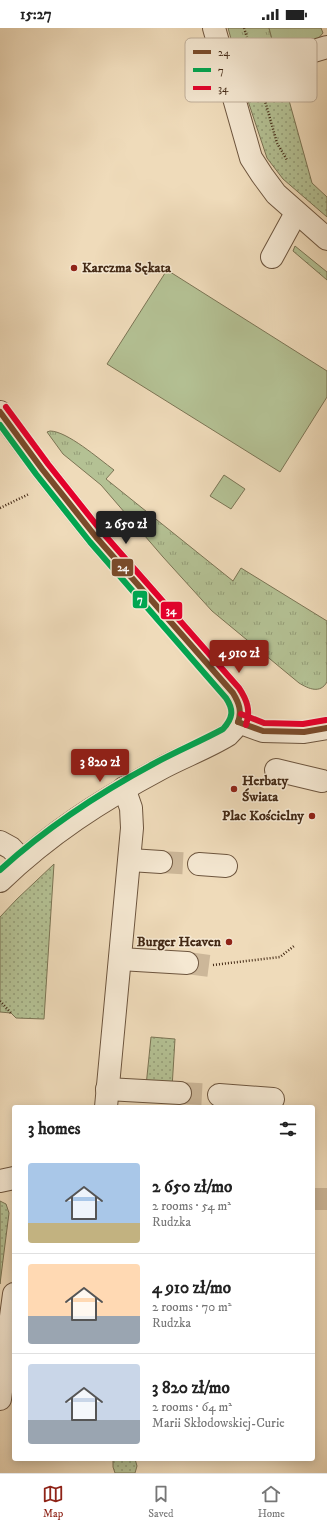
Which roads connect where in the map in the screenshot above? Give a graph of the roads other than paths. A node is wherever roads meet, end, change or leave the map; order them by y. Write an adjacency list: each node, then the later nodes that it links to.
1 (214, 28): 2 (street)
2 (217, 38)
3 (327, 47): 4 (street)
4 (317, 50)
5 (235, 102): 6 (street)
6 (296, 213): 7 (street); 8 (street)
7 (327, 239)
8 (272, 257)
9 (0, 412): 10 (street)
10 (238, 722): 11 (street); 14 (street)
11 (327, 728)
12 (276, 770): 13 (street)
13 (325, 786)
14 (124, 788): 16 (street); 17 (street)
15 (0, 842): 16 (street)
16 (22, 860): 21 (street)
17 (130, 860): 18 (street); 22 (street)
18 (161, 862)
19 (199, 864): 20 (street)
20 (226, 866)
21 (0, 881)
22 (120, 959): 23 (street); 26 (street)
23 (187, 963)
24 (180, 1093): 26 (street)
25 (219, 1095): 27 (street)
26 (107, 1098)
27 (273, 1099)
28 (12, 1178): 29 (street)
29 (0, 1181)
30 (12, 1309): 32 (street)
31 (12, 1396): 32 (street)
32 (0, 1399)

